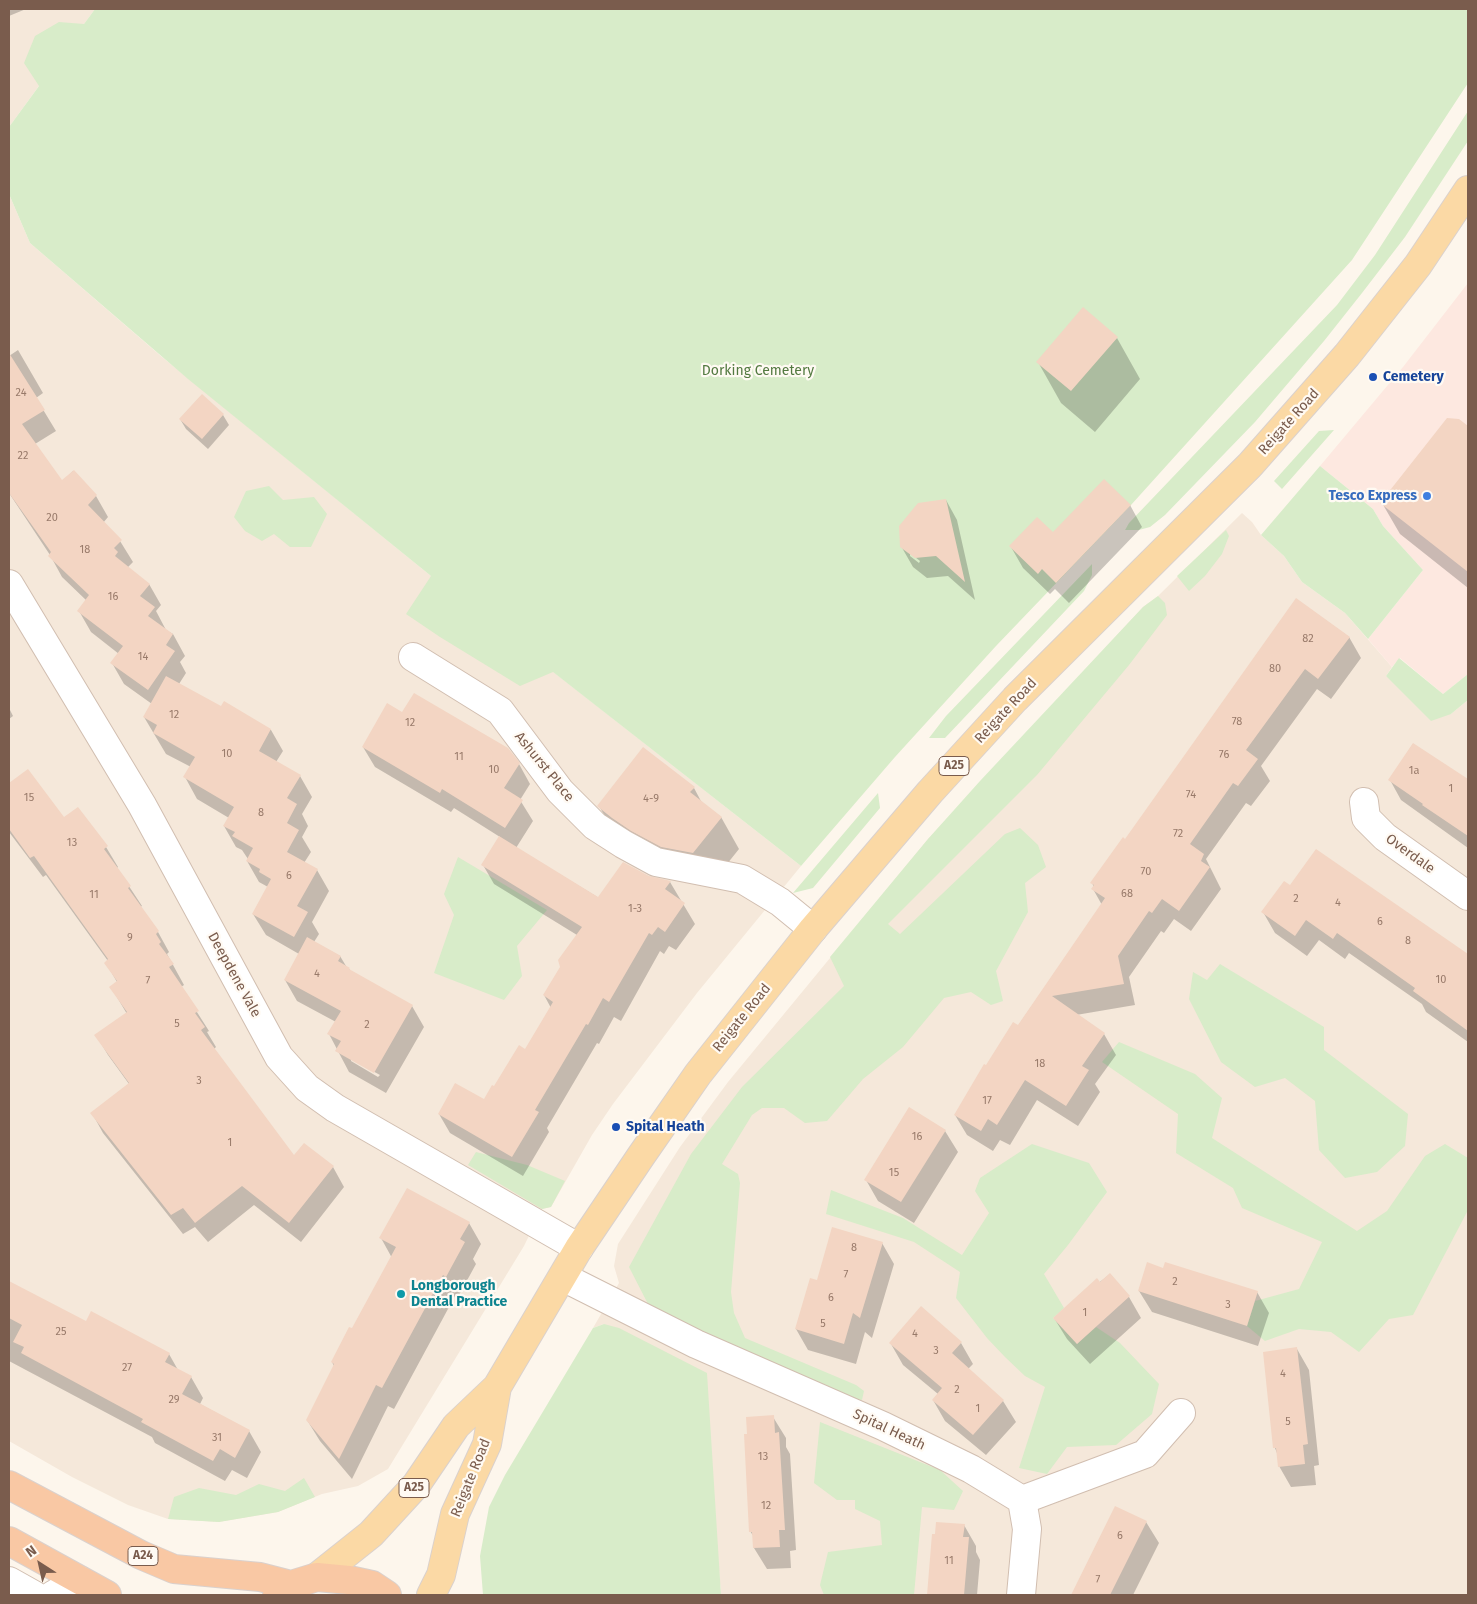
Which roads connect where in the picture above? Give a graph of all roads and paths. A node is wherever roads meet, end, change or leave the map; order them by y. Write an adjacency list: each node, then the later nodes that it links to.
1 (1468, 190): 6 (main road, Reigate Road / A25)
2 (9, 584): 7 (street, Deepdene Vale)
3 (413, 657): 6 (street, Ashurst Place)
4 (1364, 802): 5 (street, Overdale)
5 (1468, 896)
6 (813, 929): 7 (main road, Reigate Road / A25)
7 (580, 1248): 8 (main road, Reigate Road / A25)
8 (563, 1277): 9 (main road, Reigate Road / A25); 12 (street, Spital Heath)
9 (497, 1387): 14 (main road, Reigate Road / A25); 22 (main road, Reigate Road / A25)
10 (1181, 1413): 12 (street)
11 (9, 1485): 17 (highway, A24)
12 (1022, 1500): 23 (street)
13 (9, 1541): 15 (highway)
14 (317, 1577): 17 (highway); 21 (highway)
15 (79, 1580): 19 (street); 20 (highway)
16 (9, 1582): 18 (street)
17 (284, 1590)
18 (34, 1595)
19 (53, 1595)
20 (107, 1595)
21 (388, 1595)
22 (431, 1595)
23 (1021, 1595)

